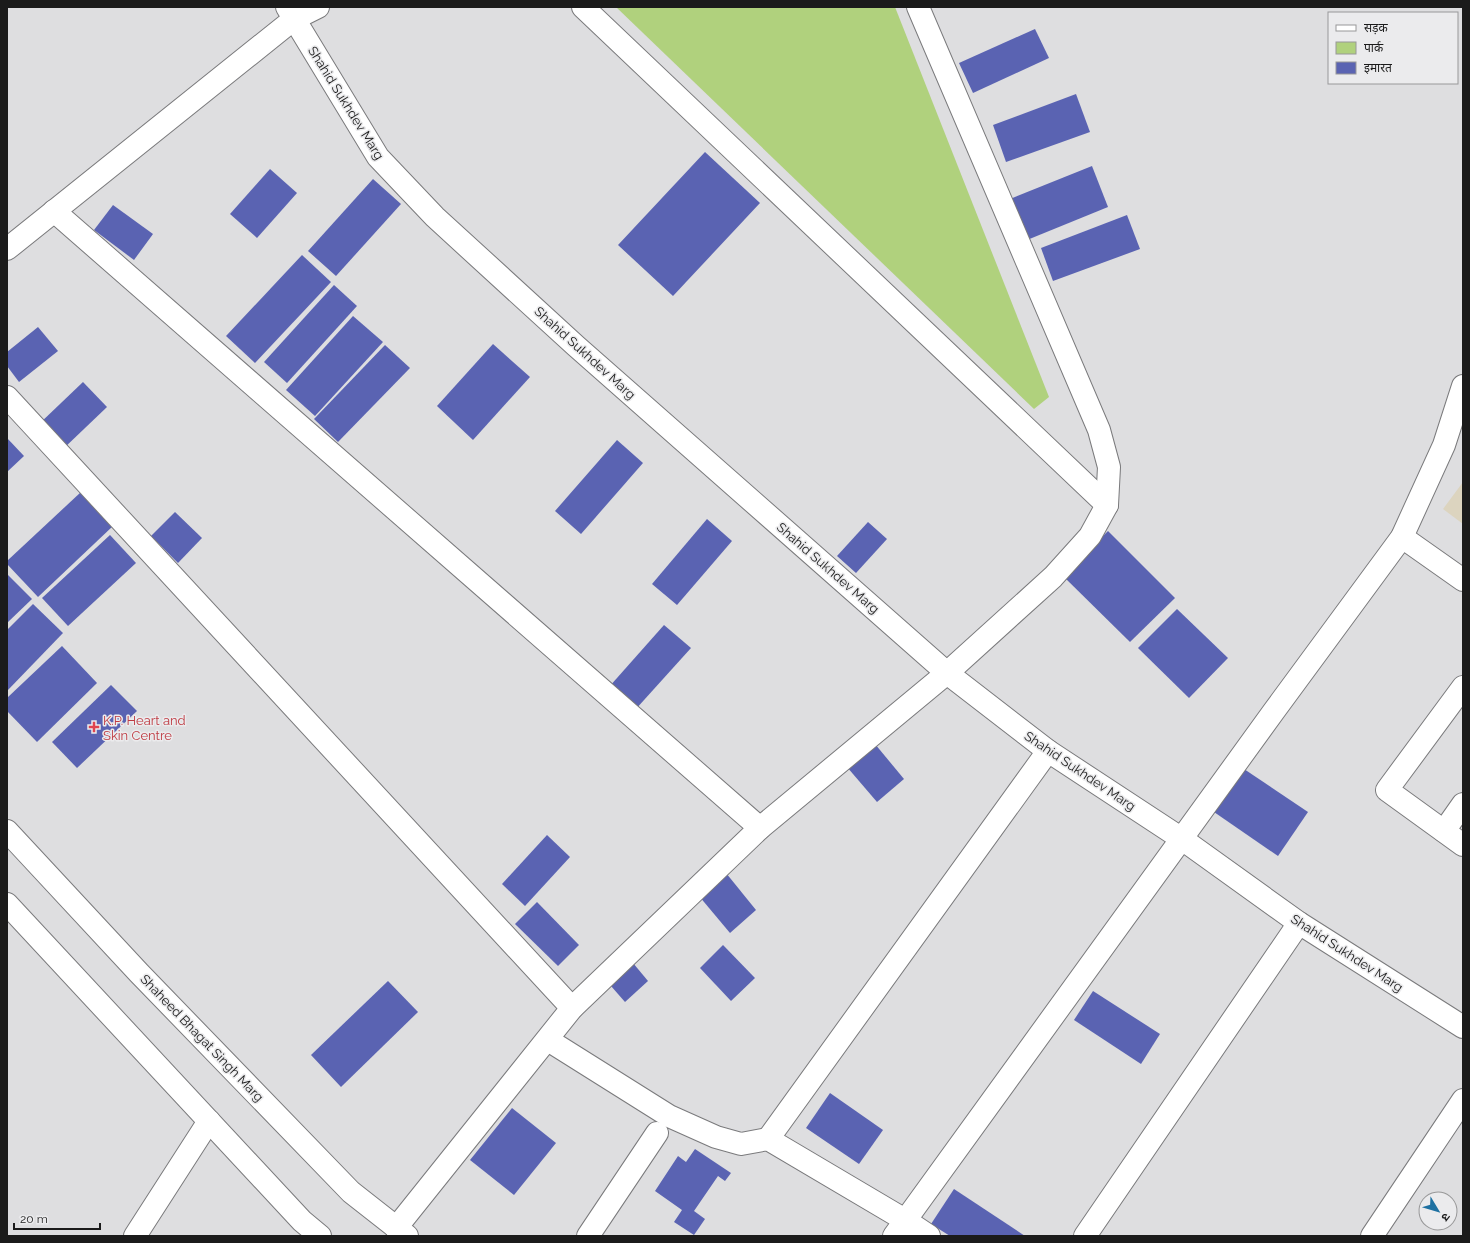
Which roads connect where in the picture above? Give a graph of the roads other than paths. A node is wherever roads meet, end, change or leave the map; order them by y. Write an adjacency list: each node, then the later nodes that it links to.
1 (318, 7): 4 (street)
2 (583, 7): 9 (street)
3 (918, 7): 9 (street)
4 (290, 13): 5 (street); 12 (street, Shahid Sukhdev Marg)
5 (54, 211): 6 (street); 16 (street)
6 (7, 249)
7 (1463, 386): 10 (street)
8 (7, 397): 23 (street)
9 (1107, 505): 12 (street)
10 (1402, 537): 11 (street); 19 (street)
11 (1463, 580)
12 (947, 673): 14 (street, Shahid Sukhdev Marg); 16 (street)
13 (1463, 687): 18 (street)
14 (1048, 751): 19 (street, Shahid Sukhdev Marg); 29 (street)
15 (1463, 804): 18 (street)
16 (760, 828): 23 (street)
17 (7, 831): 31 (street, Shaheed Bhagat Singh Marg)
18 (1444, 831): 20 (street)
19 (1182, 839): 22 (street, Shahid Sukhdev Marg); 30 (street)
20 (1463, 845)
21 (7, 904): 27 (street)
22 (1299, 923): 24 (street, Shahid Sukhdev Marg); 36 (street)
23 (572, 1008): 25 (street)
24 (1463, 1027)
25 (548, 1040): 29 (street); 31 (street)
26 (1463, 1100): 37 (street)
27 (209, 1121): 32 (street); 33 (street)
28 (657, 1133): 34 (street)
29 (768, 1139): 30 (street)
30 (900, 1228): 35 (street)
31 (402, 1232)
32 (135, 1236)
33 (320, 1236)
34 (588, 1236)
35 (929, 1236)
36 (1084, 1236)
37 (1372, 1236)

